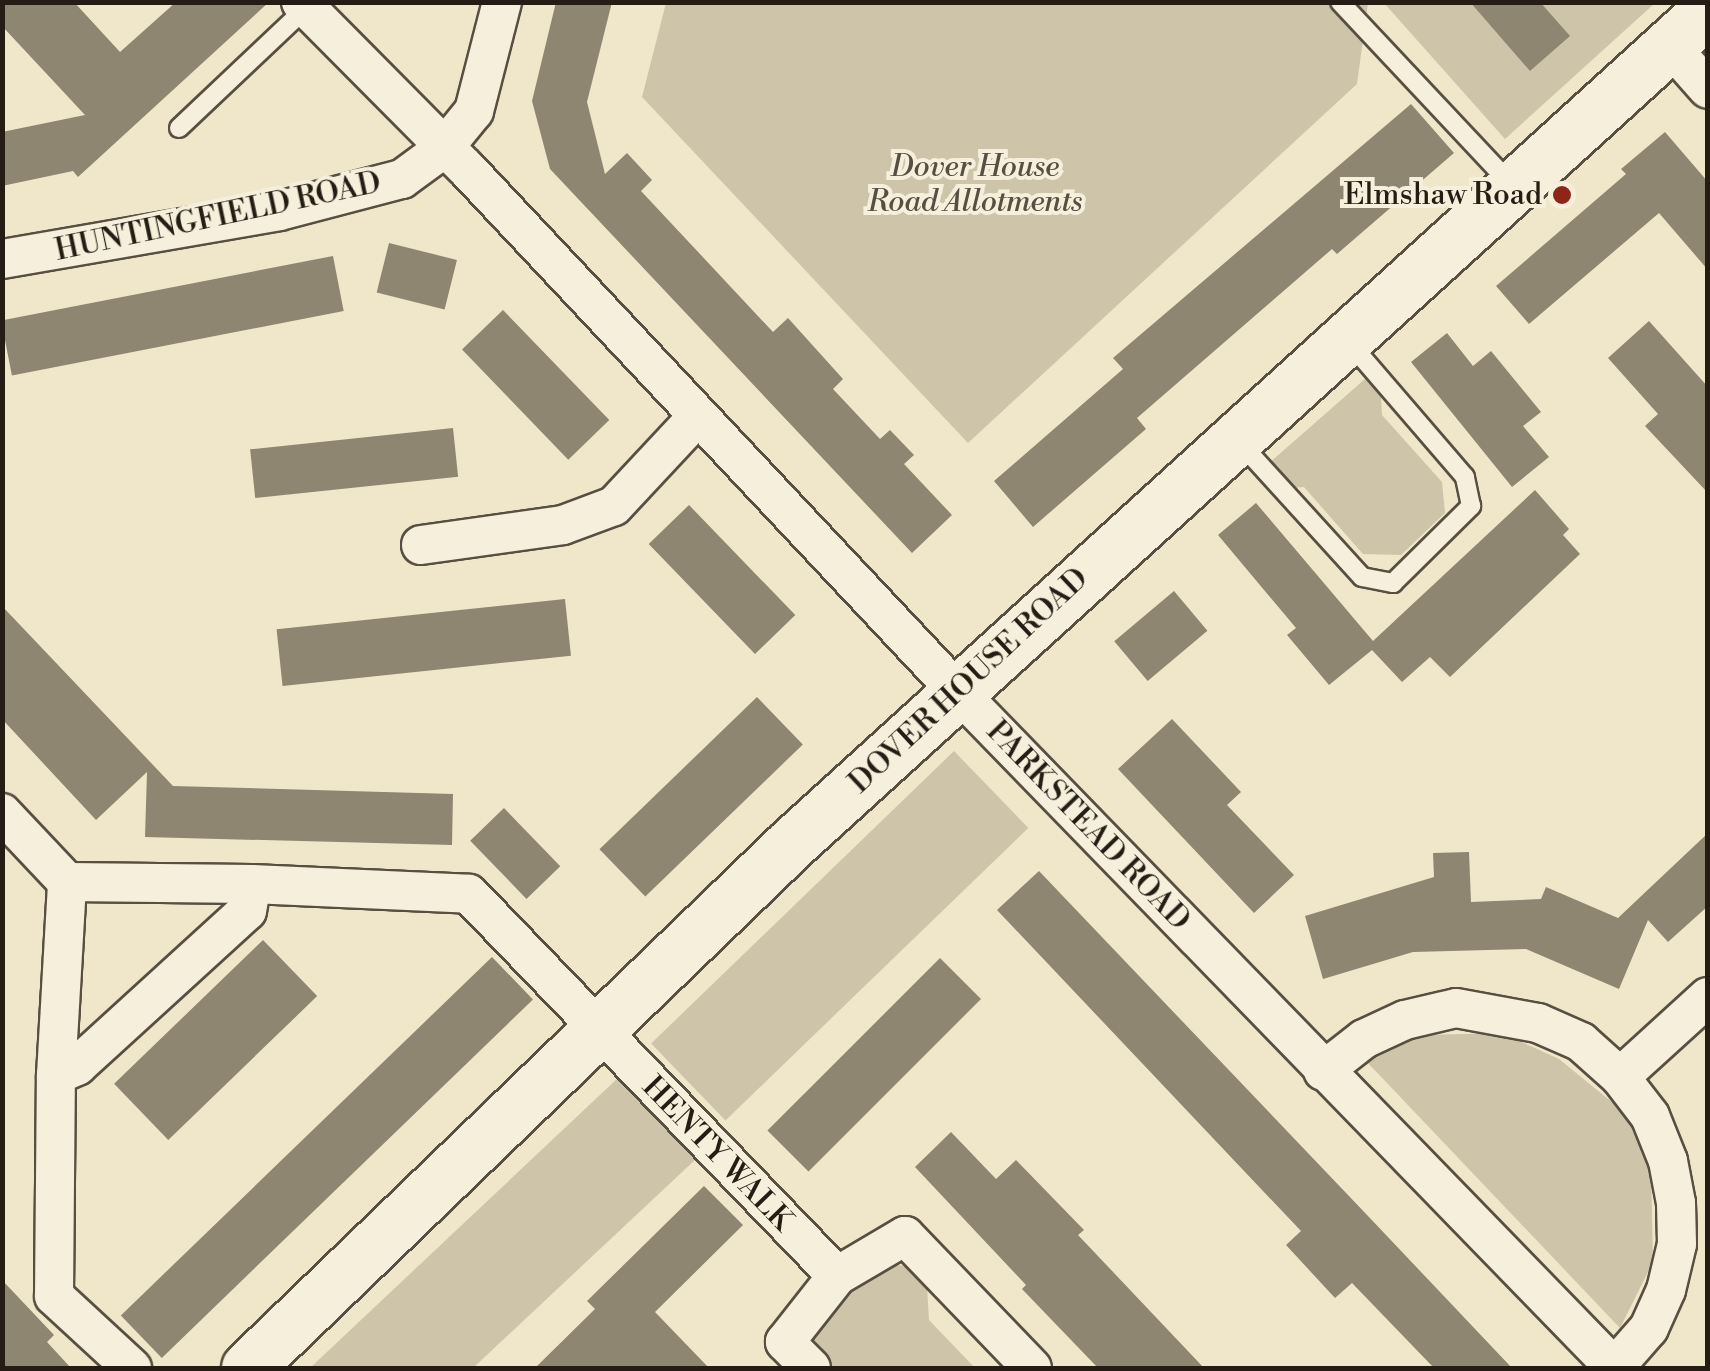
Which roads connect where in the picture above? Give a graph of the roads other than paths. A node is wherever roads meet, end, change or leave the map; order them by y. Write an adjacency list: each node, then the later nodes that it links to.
1 (502, 2): 7 (street, HUNTINGFIELD ROAD)
2 (1340, 2): 8 (lane)
3 (306, 4): 6 (lane); 7 (street, PARKSTEAD ROAD)
4 (1689, 29): 5 (street); 8 (street, DOVER HOUSE ROAD)
5 (1708, 89)
6 (179, 128)
7 (442, 148): 9 (street, HUNTINGFIELD ROAD); 11 (street, PARKSTEAD ROAD)
8 (1513, 186): 10 (street, DOVER HOUSE ROAD)
9 (2, 260)
10 (1346, 338): 12 (street, DOVER HOUSE ROAD); 12 (lane)
11 (696, 418): 13 (street); 14 (street, PARKSTEAD ROAD)
12 (1235, 438): 14 (street, DOVER HOUSE ROAD)
13 (421, 544)
14 (957, 691): 19 (street, DOVER HOUSE ROAD); 20 (street, PARKSTEAD ROAD)
15 (2, 812): 16 (street)
16 (67, 882): 17 (street, HENTY WALK); 21 (street)
17 (252, 884): 19 (street, HENTY WALK); 21 (street)
18 (1708, 997): 22 (street)
19 (597, 1032): 23 (street, HENTY WALK); 25 (street, DOVER HOUSE ROAD)
20 (1324, 1070): 22 (street); 28 (street, PARKSTEAD ROAD)
21 (56, 1076): 24 (street)
22 (1620, 1077): 28 (street)
23 (837, 1276): 26 (street); 27 (street)
24 (132, 1368)
25 (248, 1368)
26 (811, 1368)
27 (1032, 1368)
28 (1614, 1368)

